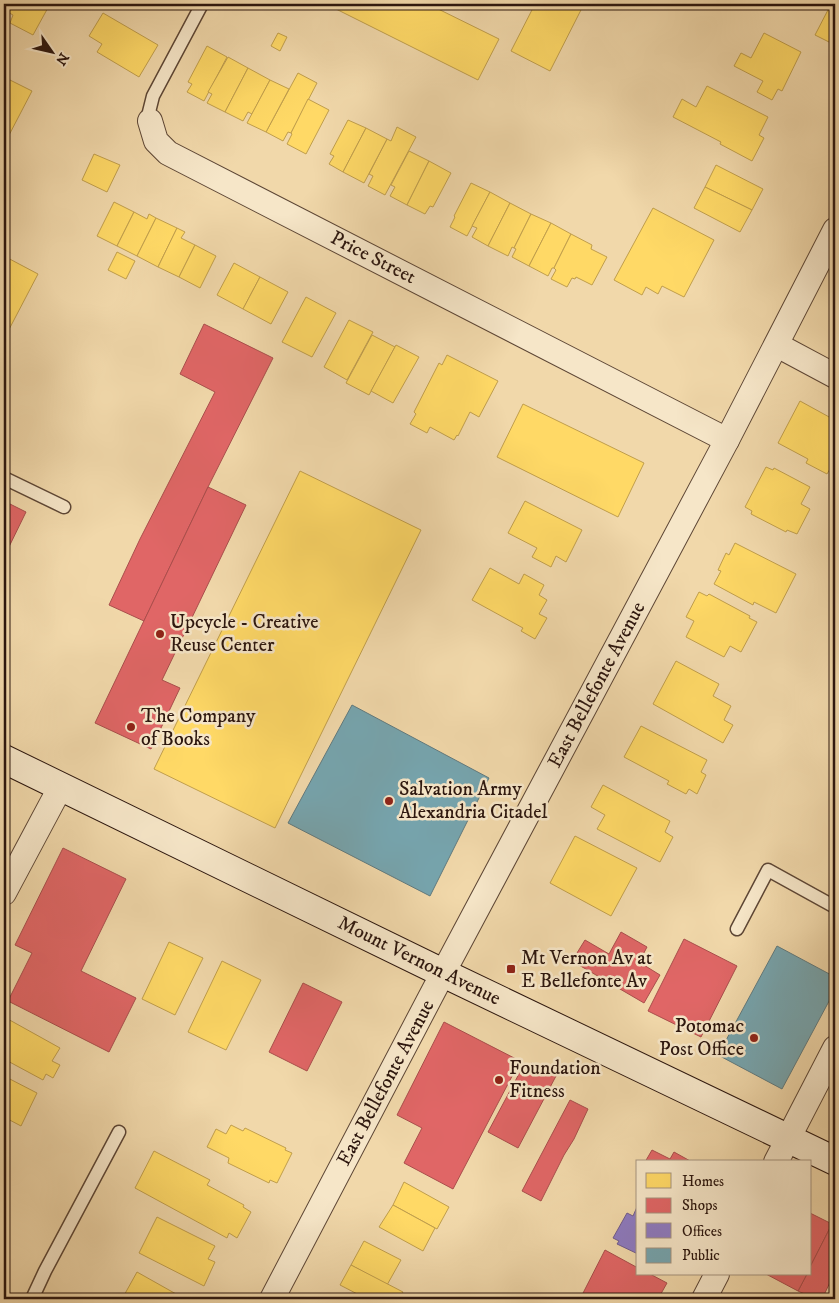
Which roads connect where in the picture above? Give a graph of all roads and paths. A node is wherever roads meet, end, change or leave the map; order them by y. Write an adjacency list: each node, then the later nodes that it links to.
1 (202, 4): 2 (lane, Price Street)
2 (150, 121): 6 (street, Price Street)
3 (835, 230): 4 (street, East Bellefonte Avenue)
4 (777, 345): 5 (street); 6 (street, East Bellefonte Avenue)
5 (835, 376)
6 (727, 440): 14 (street, East Bellefonte Avenue)
7 (4, 478): 8 (lane)
8 (64, 507)
9 (4, 759): 10 (main road, Mount Vernon Avenue)
10 (61, 786): 11 (street); 14 (main road, Mount Vernon Avenue)
11 (4, 893)
12 (835, 907): 13 (lane)
13 (737, 929)
14 (443, 973): 17 (main road, Mount Vernon Avenue); 22 (street, East Bellefonte Avenue)
15 (835, 1048): 17 (street)
16 (119, 1132): 21 (lane)
17 (788, 1138): 18 (street); 19 (main road, Mount Vernon Avenue)
18 (777, 1160)
19 (835, 1161)
20 (716, 1276): 23 (street)
21 (32, 1299)
22 (272, 1299)
23 (704, 1299)

